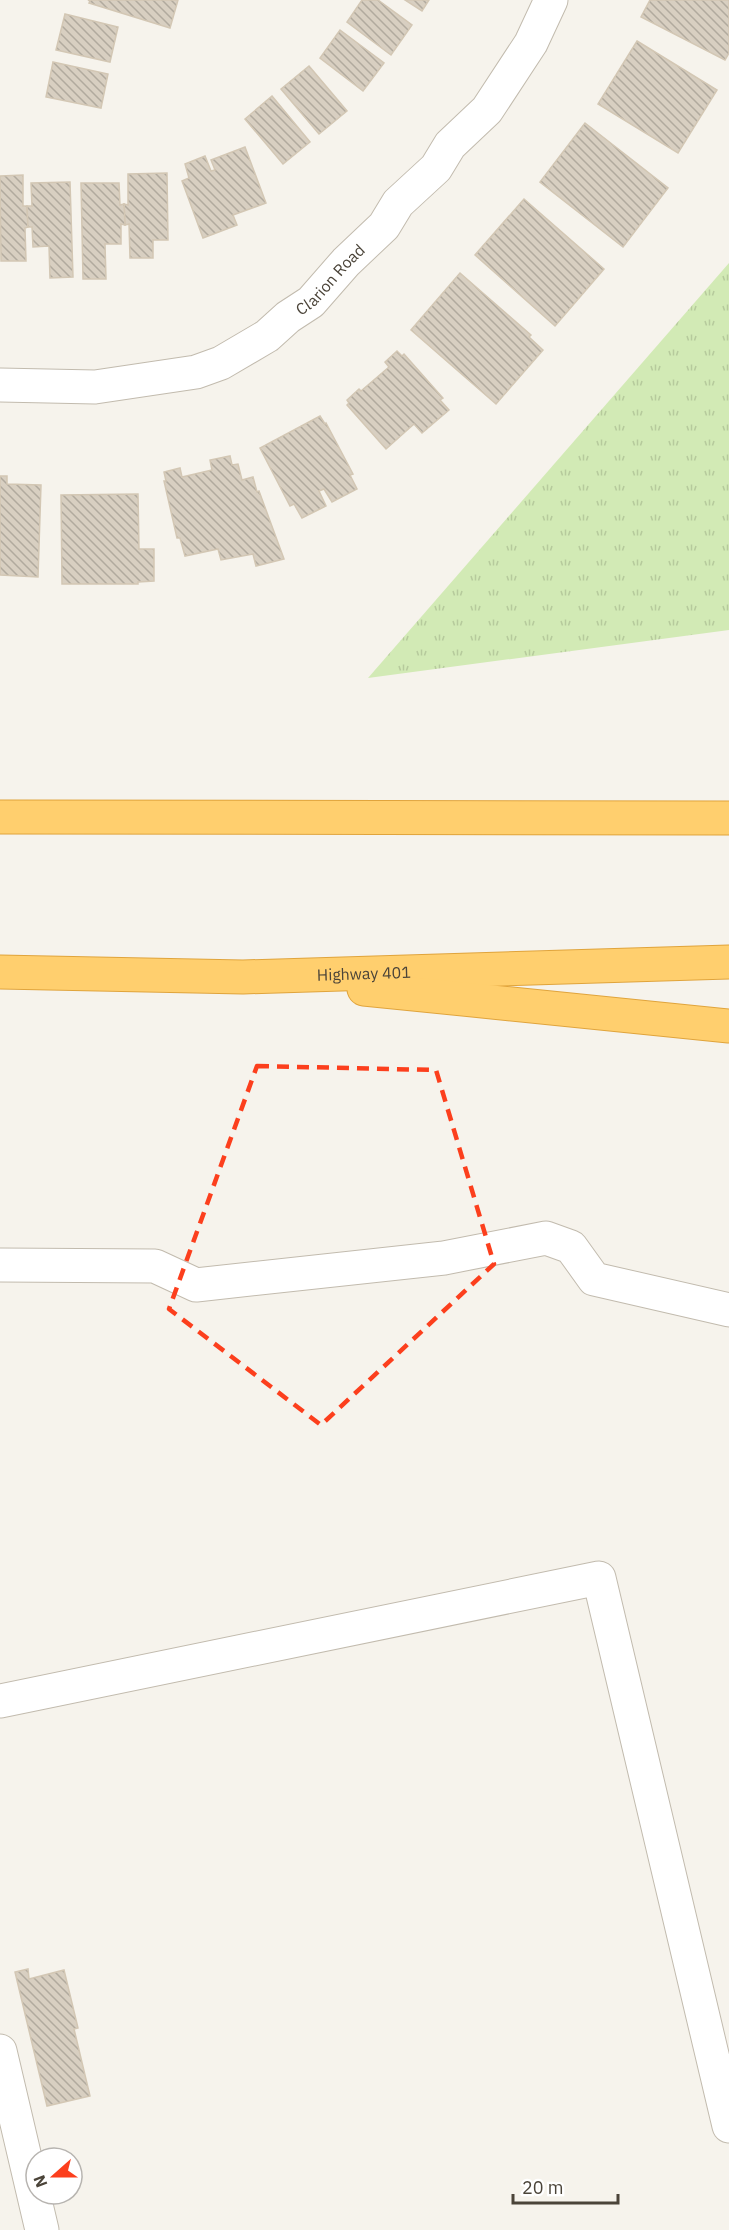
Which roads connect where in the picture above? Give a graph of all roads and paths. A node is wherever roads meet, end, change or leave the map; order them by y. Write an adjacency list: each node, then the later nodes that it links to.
1 (551, 0): 2 (street, Clarion Road)
2 (0, 385)
3 (0, 817): 4 (highway)
4 (729, 818)
5 (729, 962): 7 (highway, Highway 401)
6 (0, 972): 7 (highway, Highway 401)
7 (243, 976): 8 (highway)
8 (729, 1026)
9 (0, 1265): 10 (street)
10 (729, 1310)
11 (0, 1701): 13 (street)
12 (0, 2051): 14 (street)
13 (729, 2126)
14 (42, 2230)

